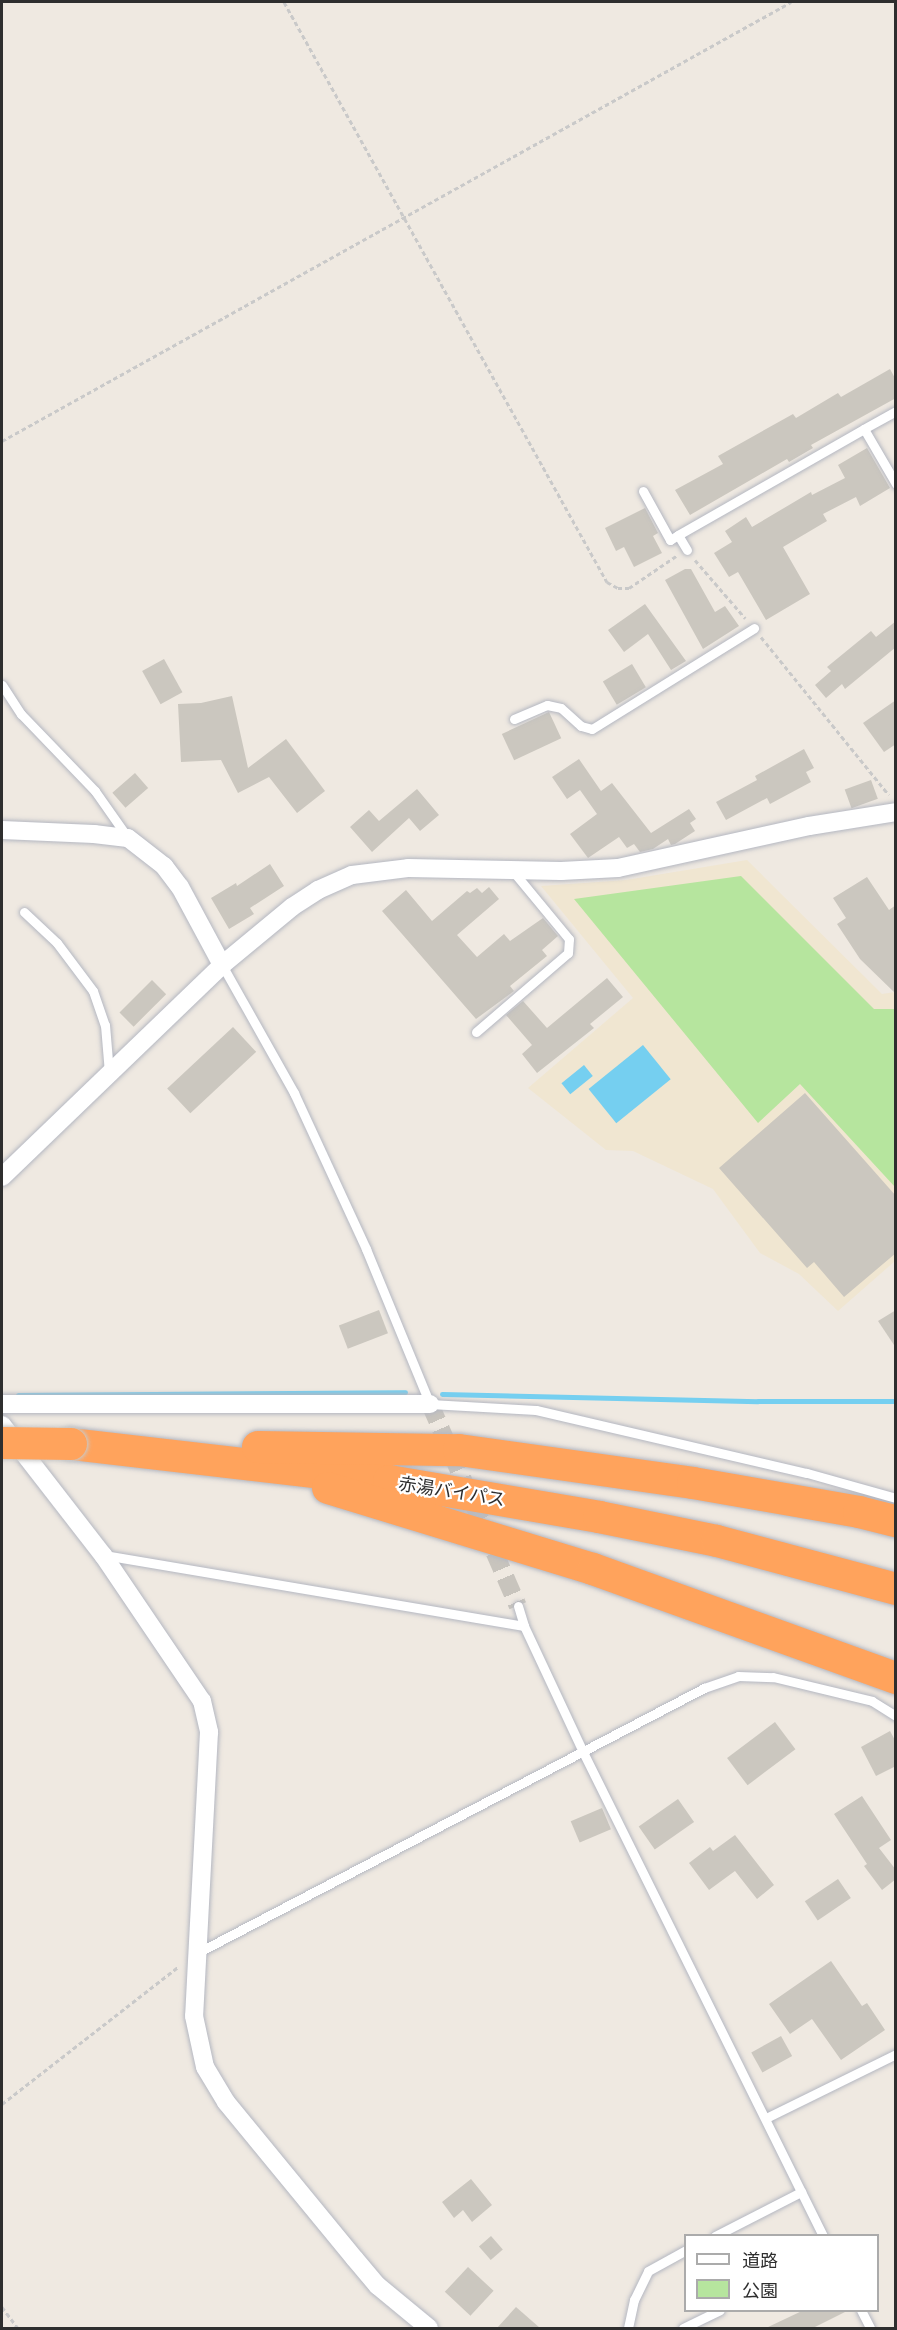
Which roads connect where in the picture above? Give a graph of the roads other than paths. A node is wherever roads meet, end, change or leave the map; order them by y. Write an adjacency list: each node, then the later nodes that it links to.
1 (896, 411): 2 (lane)
2 (864, 429): 3 (lane); 5 (lane)
3 (896, 484)
4 (643, 491): 5 (lane)
5 (678, 535): 6 (lane)
6 (687, 550)
7 (754, 628): 9 (lane)
8 (2, 685): 12 (lane)
9 (514, 719)
10 (896, 812): 13 (street)
11 (2, 830): 12 (street)
12 (128, 838): 15 (street)
13 (512, 870): 15 (street); 16 (lane)
14 (24, 912): 17 (lane)
15 (222, 965): 17 (street); 20 (lane)
16 (476, 1032)
17 (109, 1073): 18 (street)
18 (2, 1177)
19 (2, 1404): 20 (street)
20 (430, 1404): 25 (lane)
21 (2, 1425): 27 (street)
22 (2, 1443): 23 (highway, 赤湯バイパス, bridge)
23 (71, 1444): 24 (highway, 赤湯バイパス); 26 (highway)
24 (244, 1463): 28 (highway, 赤湯バイパス); 31 (highway)
25 (896, 1498)
26 (896, 1521)
27 (103, 1555): 30 (lane); 34 (street)
28 (896, 1589)
29 (518, 1606): 30 (lane)
30 (524, 1626): 33 (lane)
31 (896, 1678)
32 (896, 1716): 33 (lane)
33 (583, 1752): 34 (lane); 36 (lane)
34 (199, 1952): 43 (street)
35 (896, 2054): 36 (lane)
36 (766, 2118): 37 (lane)
37 (801, 2192): 38 (lane); 39 (lane)
38 (717, 2234)
39 (822, 2234)
40 (684, 2251): 44 (lane)
41 (716, 2312): 45 (lane)
42 (862, 2312): 46 (lane)
43 (429, 2328)
44 (628, 2328)
45 (683, 2328)
46 (870, 2328)

